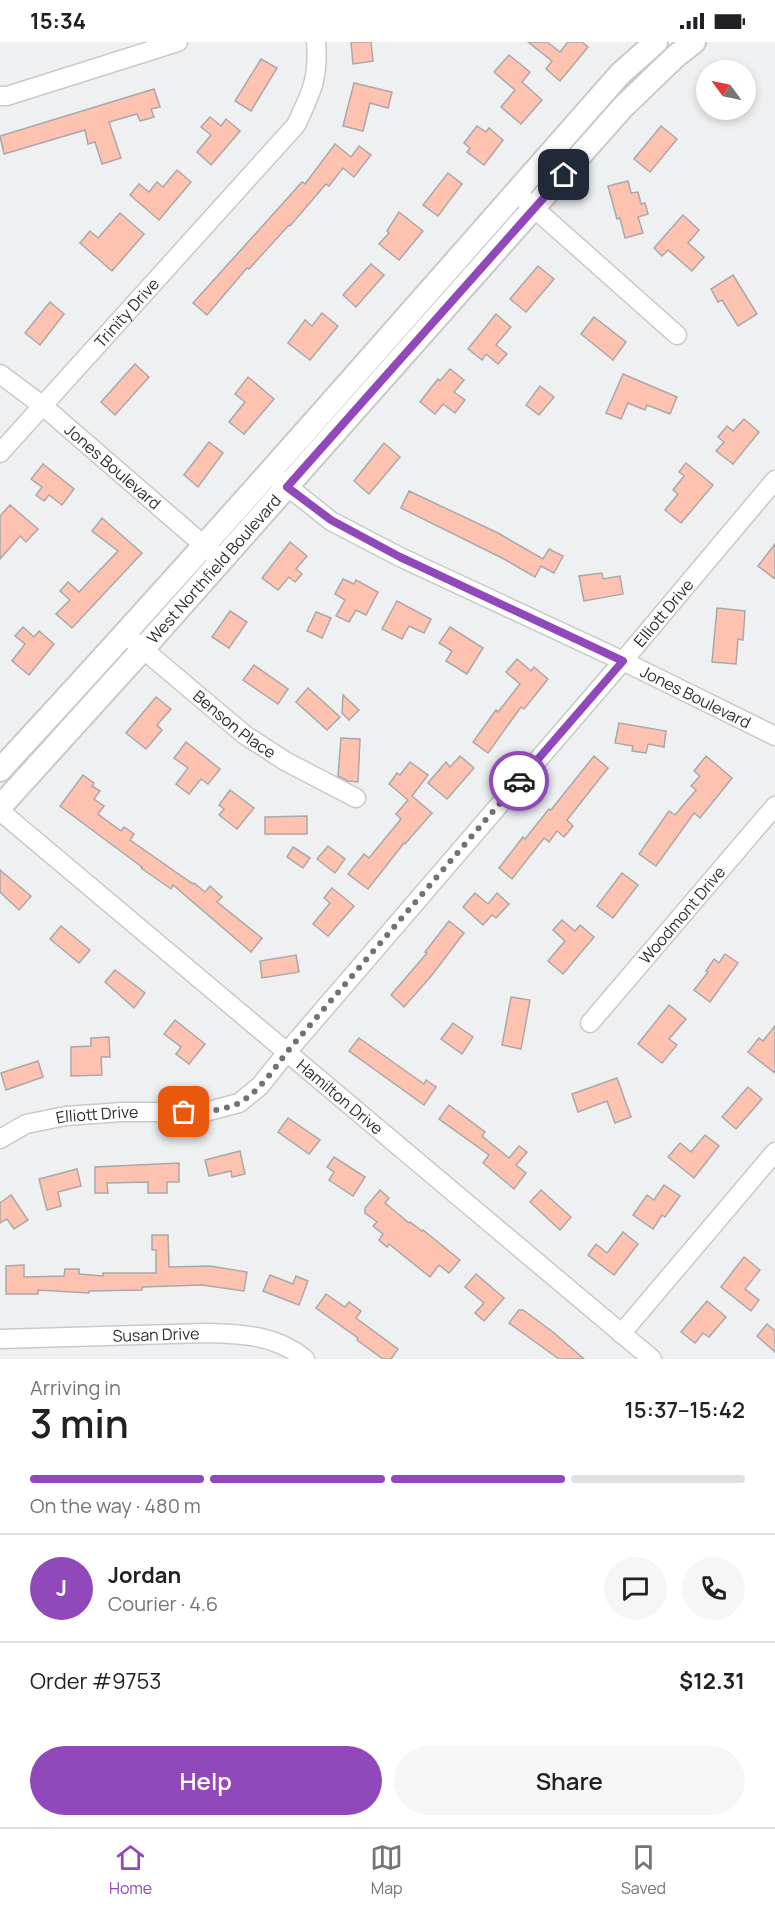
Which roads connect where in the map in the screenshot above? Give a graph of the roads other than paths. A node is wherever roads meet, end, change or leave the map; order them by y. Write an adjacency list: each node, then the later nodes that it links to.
1 (178, 42): 5 (street)
2 (316, 42): 10 (street, Trinity Drive)
3 (656, 42): 6 (main road, West Northfield Boulevard)
4 (694, 42): 7 (main road, West Northfield Boulevard)
5 (0, 96)
6 (516, 192): 7 (street); 12 (main road, West Northfield Boulevard)
7 (534, 208): 8 (street); 14 (main road, West Northfield Boulevard)
8 (677, 335)
9 (0, 374): 10 (street, Jones Boulevard)
10 (43, 406): 11 (street, Trinity Drive); 15 (street, Jones Boulevard)
11 (0, 453)
12 (270, 471): 14 (street, Jones Boulevard); 15 (main road, West Northfield Boulevard)
13 (775, 480): 19 (street, Elliott Drive)
14 (287, 487): 16 (main road, West Northfield Boulevard); 19 (street, Jones Boulevard)
15 (204, 545): 16 (street, Jones Boulevard); 17 (main road, West Northfield Boulevard)
16 (222, 561): 18 (main road, West Northfield Boulevard)
17 (125, 634): 18 (street, Benson Place); 21 (main road, West Northfield Boulevard)
18 (143, 649): 22 (street, Benson Place); 24 (main road, West Northfield Boulevard)
19 (623, 661): 20 (street, Jones Boulevard); 26 (street, Elliott Drive)
20 (775, 736)
21 (0, 770)
22 (356, 798)
23 (775, 806): 25 (street, Woodmont Drive)
24 (0, 809): 26 (street, Hamilton Drive)
25 (590, 1023)
26 (287, 1052): 27 (street, Elliott Drive); 29 (street, Hamilton Drive)
27 (0, 1139)
28 (775, 1152): 29 (street)
29 (621, 1334): 32 (street, Hamilton Drive)
30 (0, 1339): 31 (street, Susan Drive)
31 (305, 1359)
32 (652, 1359)

